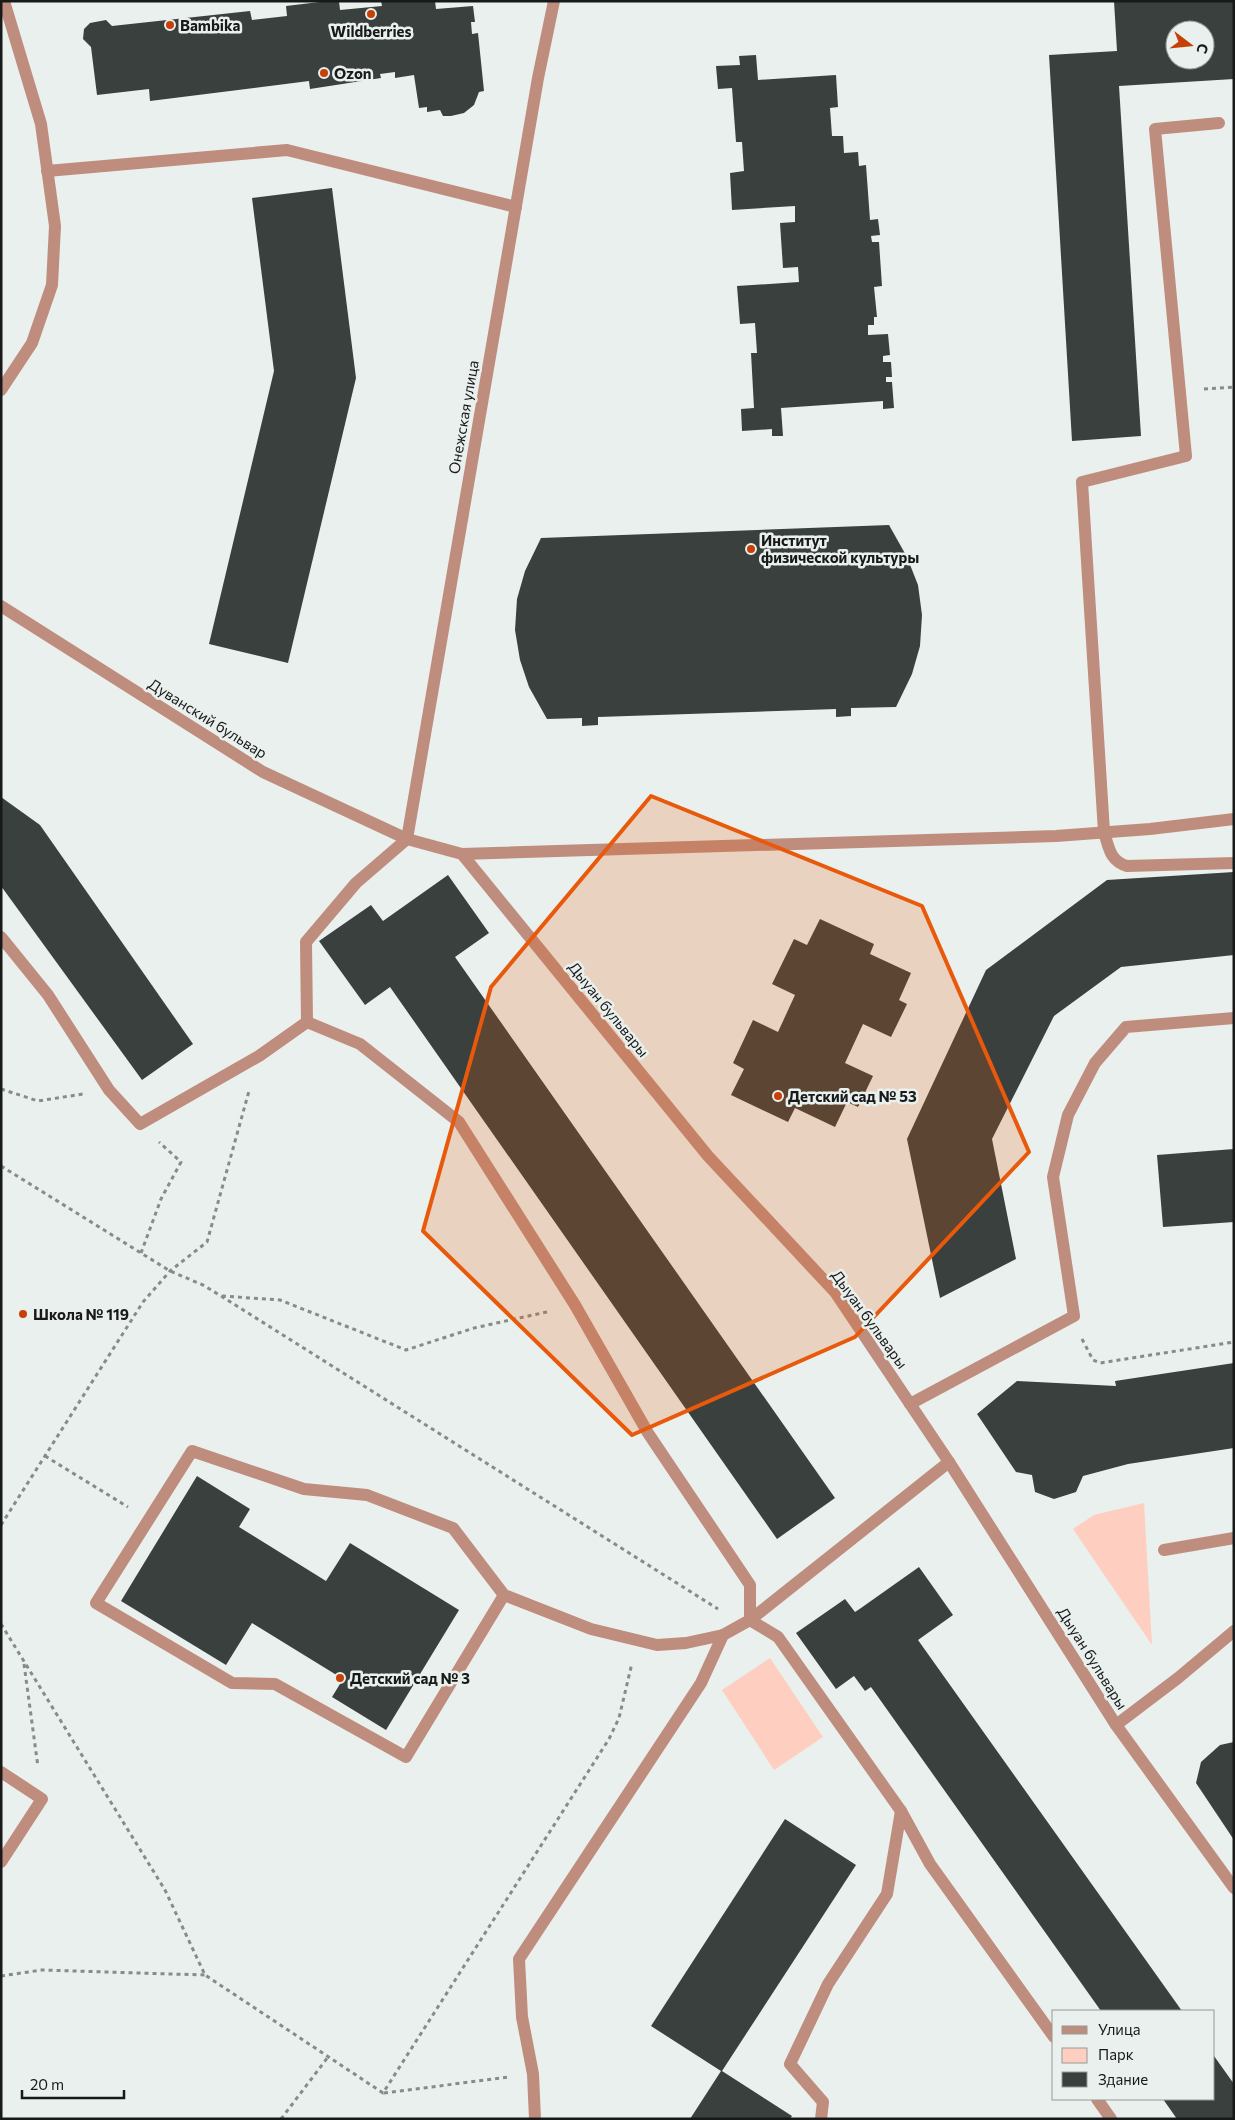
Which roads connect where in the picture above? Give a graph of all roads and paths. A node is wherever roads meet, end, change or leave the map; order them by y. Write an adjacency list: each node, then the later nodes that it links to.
1 (4, 1): 4 (street)
2 (554, 1): 5 (street, Онежская улица)
3 (1219, 123): 8 (street)
4 (47, 171): 5 (street); 7 (street)
5 (516, 207): 12 (street, Онежская улица)
6 (1234, 387): 8 (path)
7 (1, 390)
8 (1180, 391): 11 (street)
9 (1, 606): 12 (street, Дуванский бульвар)
10 (1234, 820): 11 (street)
11 (1104, 832): 13 (street); 14 (street)
12 (407, 839): 13 (street); 17 (street)
13 (462, 854): 29 (street, Дыуан бульвары)
14 (1234, 862)
15 (1, 937): 20 (street)
16 (1234, 1018): 27 (street)
17 (307, 1022): 18 (street); 26 (street)
18 (259, 1056): 21 (street); 24 (path)
19 (1, 1089): 20 (path)
20 (109, 1090): 21 (street)
21 (140, 1124): 23 (path)
22 (1, 1166): 23 (path)
23 (142, 1254): 24 (path)
24 (170, 1271): 25 (path); 30 (path)
25 (221, 1296): 26 (path); 37 (path)
26 (575, 1305): 37 (street)
27 (1074, 1316): 28 (path); 29 (street)
28 (1234, 1342)
29 (910, 1404): 31 (street, Дыуан бульвары)
30 (45, 1456): 32 (path); 33 (path)
31 (949, 1462): 37 (street); 43 (street, Дыуан бульвары)
32 (148, 1519): 36 (street); 36 (street)
33 (1, 1525)
34 (1234, 1538): 35 (street)
35 (1164, 1550)
36 (504, 1595): 41 (street)
37 (746, 1622): 40 (street); 46 (street)
38 (1, 1624): 42 (path)
39 (1234, 1631): 43 (street)
40 (723, 1635): 41 (street); 53 (street)
41 (638, 1640): 54 (path)
42 (24, 1661): 45 (path); 49 (path)
43 (1116, 1725): 48 (street, Дыуан бульвары)
44 (1, 1772): 45 (street)
45 (42, 1799): 47 (street)
46 (900, 1811): 51 (street); 58 (street)
47 (1, 1862)
48 (1233, 1886)
49 (205, 1975): 50 (path); 52 (path)
50 (1, 1976)
51 (1052, 2034)
52 (328, 2057): 54 (path); 56 (path)
53 (533, 2074): 54 (path); 57 (street)
54 (383, 2093)
55 (1098, 2100): 59 (street)
56 (281, 2119)
57 (535, 2119)
58 (821, 2119)
59 (1112, 2119)

